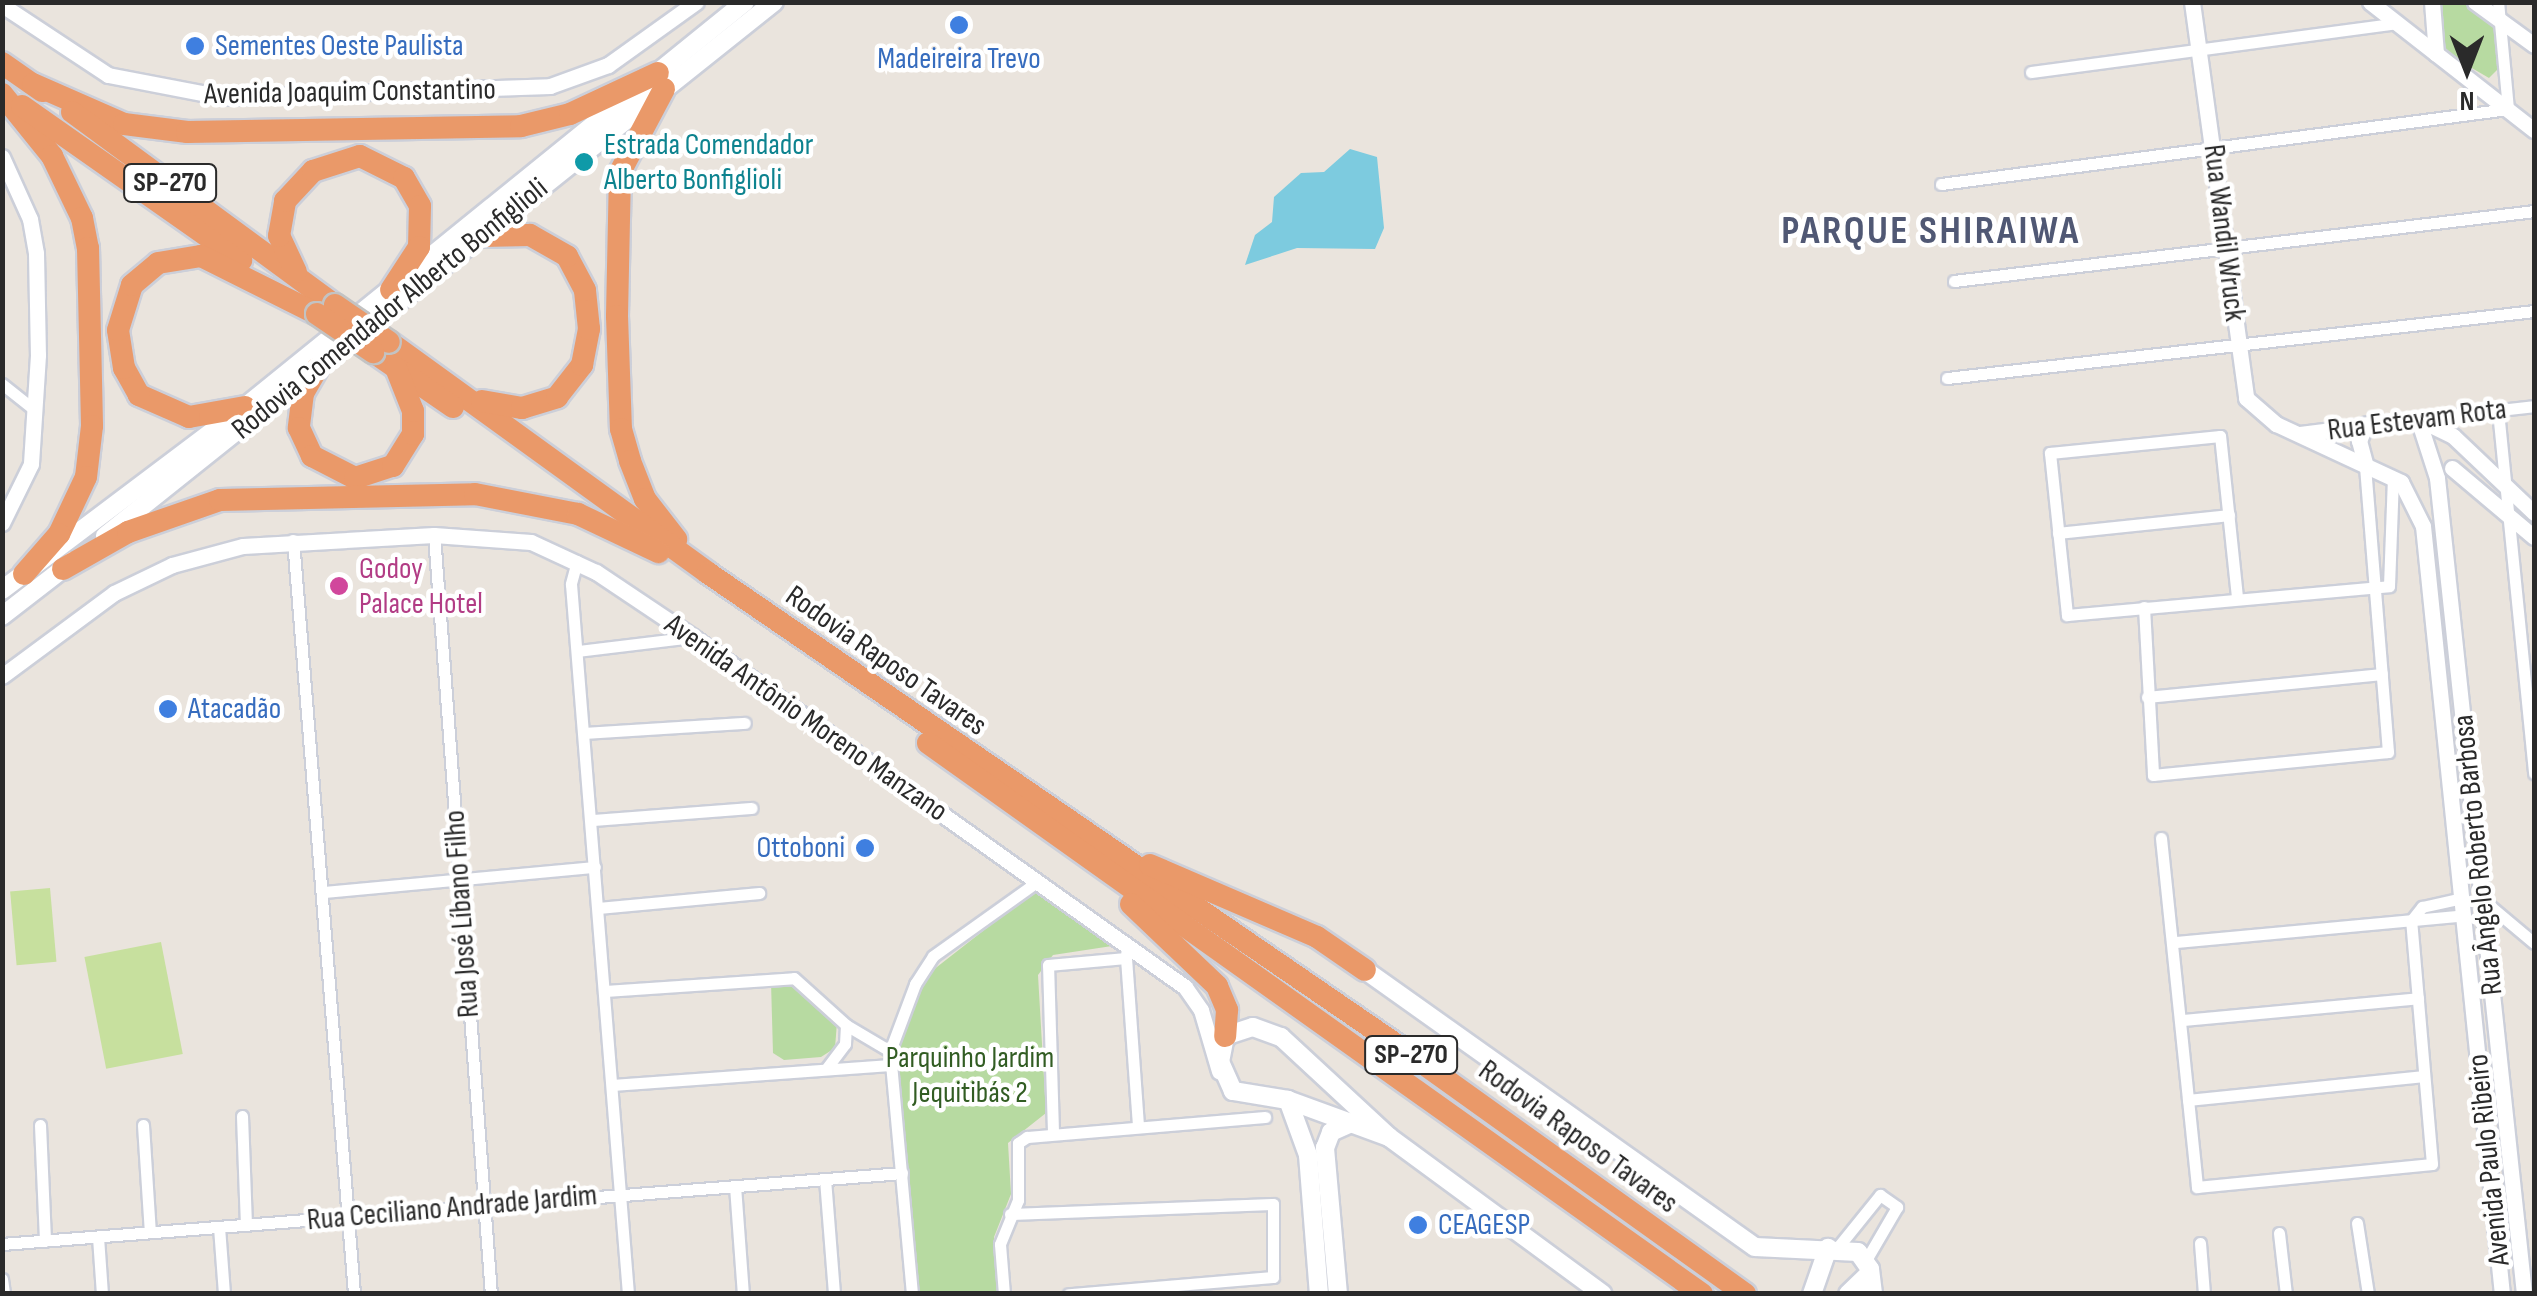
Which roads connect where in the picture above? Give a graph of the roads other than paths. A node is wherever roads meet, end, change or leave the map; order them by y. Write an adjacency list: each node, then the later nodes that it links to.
1 (696, 2): 9 (street, Avenida Joaquim Constantino)
2 (745, 2): 17 (main road, Rodovia Comendador Alberto Bonfiglioli)
3 (774, 2): 17 (main road, Rodovia Comendador Alberto Bonfiglioli)
4 (2192, 2): 13 (street, Rua Wandil Wruck)
5 (2370, 2): 11 (street)
6 (2432, 2): 14 (street)
7 (2475, 2): 10 (street)
8 (2498, 2): 10 (street)
9 (2, 5)
10 (2500, 20): 12 (street); 20 (street)
11 (2396, 23): 13 (street); 14 (street)
12 (2534, 45)
13 (2198, 51): 16 (street); 22 (street, Rua Wandil Wruck)
14 (2436, 54): 20 (street)
15 (2, 63): 18 (highway, Rodovia Raposo Tavares / SP-270)
16 (2031, 72)
17 (661, 81): 18 (highway); 28 (main road, Rodovia Comendador Alberto Bonfiglioli); 32 (main road, Rodovia Comendador Alberto Bonfiglioli); 67 (highway)
18 (33, 84): 30 (highway, Rodovia Raposo Tavares / SP-270)
19 (2, 93): 33 (highway, Rodovia Raposo Tavares / SP-270); 68 (highway)
20 (2508, 109): 21 (street); 22 (street)
21 (2534, 130)
22 (2213, 149): 25 (street); 29 (street, Rua Wandil Wruck)
23 (2, 156): 27 (street)
24 (2, 176): 27 (street)
25 (1940, 184)
26 (2534, 210): 29 (street)
27 (30, 219): 44 (street)
28 (482, 236): 37 (main road, Rodovia Comendador Alberto Bonfiglioli); 41 (highway)
29 (2227, 248): 31 (street); 35 (street, Rua Wandil Wruck)
30 (301, 280): 32 (highway); 33 (highway, Rodovia Raposo Tavares / SP-270)
31 (1954, 281)
32 (391, 290): 43 (main road, Rodovia Comendador Alberto Bonfiglioli)
33 (326, 310): 36 (highway, Rodovia Raposo Tavares / SP-270, bridge); 43 (highway)
34 (2534, 311): 35 (street)
35 (2238, 344): 39 (street); 48 (street, Rua Wandil Wruck)
36 (381, 347): 38 (highway, Rodovia Raposo Tavares / SP-270); 41 (highway, Rodovia Raposo Tavares / SP-270)
37 (317, 368): 38 (highway); 66 (main road, Rodovia Comendador Alberto Bonfiglioli)
38 (396, 368): 64 (highway, Rodovia Raposo Tavares / SP-270)
39 (1947, 378)
40 (2, 384): 44 (street)
41 (459, 393): 67 (highway, Rodovia Raposo Tavares / SP-270)
42 (2534, 406): 45 (street, Rua Estevam Rota)
43 (246, 408): 68 (main road, Rodovia Comendador Alberto Bonfiglioli)
44 (36, 411): 59 (street)
45 (2498, 411): 46 (street, Rua Estevam Rota); 54 (street)
46 (2418, 419): 47 (street, Rua Estevam Rota); 49 (street); 53 (street, Rua Ângelo Roberto Barbosa)
47 (2366, 424): 48 (street, Rua Estevam Rota); 50 (street)
48 (2300, 434): 50 (street, Rua Wandil Wruck)
49 (2470, 454): 51 (street); 54 (street)
50 (2365, 463): 52 (street, Rua Wandil Wruck); 69 (street)
51 (2452, 468): 53 (street); 58 (street)
52 (2393, 476): 55 (street, Rua Wandil Wruck); 69 (street)
53 (2436, 478): 55 (street); 91 (street, Rua Ângelo Roberto Barbosa)
54 (2502, 486): 56 (street); 58 (street)
55 (2411, 492): 92 (street, Avenida Paulo Ribeiro)
56 (2534, 513)
57 (2228, 515): 60 (street); 60 (street); 71 (street)
58 (2509, 517): 62 (street); 81 (street)
59 (2, 523)
60 (2058, 532): 72 (street)
61 (434, 535): 63 (street, Avenida Antônio Moreno Manzano); 65 (street, Avenida Antônio Moreno Manzano); 87 (street, Rua José Líbano Filho)
62 (2534, 537)
63 (294, 540): 77 (street, Avenida Antônio Moreno Manzano); 89 (street)
64 (658, 552): 66 (highway); 84 (highway, Rodovia Raposo Tavares / SP-270)
65 (577, 561): 74 (street, Avenida Antônio Moreno Manzano); 75 (street)
66 (63, 569): 73 (main road, Rodovia Comendador Alberto Bonfiglioli)
67 (708, 572): 84 (highway, Rodovia Raposo Tavares / SP-270)
68 (24, 574): 70 (main road, Rodovia Comendador Alberto Bonfiglioli)
69 (2374, 588): 71 (street); 76 (street)
70 (2, 590)
71 (2237, 597): 72 (street)
72 (2144, 607): 78 (street)
73 (4, 615)
74 (693, 637): 75 (street); 88 (street, Avenida Antônio Moreno Manzano)
75 (578, 652): 80 (street)
76 (2382, 674): 78 (street); 78 (street)
77 (2, 676)
78 (2147, 697)
79 (745, 723): 80 (street)
80 (585, 733): 83 (street)
81 (2534, 773)
82 (752, 808): 83 (street)
83 (592, 820): 86 (street)
84 (1068, 834): 98 (highway); 103 (highway); 153 (highway, Rodovia Raposo Tavares / SP-270); 154 (highway, Rodovia Raposo Tavares / SP-270)
85 (2161, 838): 95 (street)
86 (595, 868): 87 (street); 93 (street)
87 (459, 880): 89 (street); 124 (street, Rua José Líbano Filho)
88 (1038, 880): 97 (street, Avenida Antônio Moreno Manzano); 104 (street)
89 (324, 892): 126 (street)
90 (759, 892): 93 (street)
91 (2484, 901): 96 (street); 162 (street, Rua Ângelo Roberto Barbosa)
92 (2464, 906): 94 (street); 161 (street, Avenida Paulo Ribeiro)
93 (598, 908): 99 (street)
94 (2412, 921): 95 (street); 100 (street)
95 (2176, 942): 101 (street)
96 (2534, 943)
97 (1126, 951): 108 (street, Avenida Antônio Moreno Manzano); 117 (street); 118 (street)
98 (1364, 970): 136 (main road)
99 (605, 991): 102 (street); 109 (street)
100 (2418, 998): 101 (street); 107 (street)
101 (2183, 1020): 111 (street)
102 (846, 1025): 104 (street); 106 (street)
103 (1224, 1036): 108 (main road); 119 (main road)
104 (890, 1051): 105 (street)
105 (890, 1065): 106 (street); 120 (street)
106 (826, 1069): 109 (street)
107 (2424, 1076): 111 (street); 111 (street)
108 (1223, 1079): 110 (main road)
109 (612, 1084): 123 (street)
110 (1288, 1100): 114 (main road); 150 (main road)
111 (2188, 1100)
112 (242, 1116): 128 (street)
113 (1265, 1118): 117 (street)
114 (1356, 1121): 119 (main road); 151 (main road)
115 (40, 1126): 133 (street)
116 (143, 1126): 130 (street)
117 (1138, 1126): 118 (street)
118 (1053, 1132): 125 (street)
119 (1389, 1137): 152 (main road)
120 (902, 1173): 121 (street, Rua Ceciliano Andrade Jardim); 147 (street)
121 (825, 1179): 122 (street, Rua Ceciliano Andrade Jardim); 146 (street)
122 (734, 1186): 123 (street, Rua Ceciliano Andrade Jardim); 145 (street)
123 (621, 1195): 124 (street, Rua Ceciliano Andrade Jardim); 144 (street)
124 (484, 1206): 126 (street, Rua Ceciliano Andrade Jardim); 143 (street, Rua José Líbano Filho)
125 (1010, 1214): 148 (street); 149 (street)
126 (348, 1217): 128 (street, Rua Ceciliano Andrade Jardim); 142 (street)
127 (2357, 1224): 160 (street)
128 (246, 1225): 129 (street, Rua Ceciliano Andrade Jardim)
129 (219, 1227): 130 (street, Rua Ceciliano Andrade Jardim); 141 (street)
130 (150, 1232): 132 (street, Rua Ceciliano Andrade Jardim)
131 (2279, 1233): 159 (street)
132 (98, 1236): 133 (street, Rua Ceciliano Andrade Jardim); 140 (street)
133 (46, 1241): 135 (street, Rua Ceciliano Andrade Jardim)
134 (2200, 1242): 158 (street)
135 (2, 1244)
136 (1833, 1247): 137 (main road); 137 (street); 155 (main road)
137 (1868, 1267): 156 (main road); 157 (main road)
138 (2, 1279): 139 (street)
139 (4, 1294)
140 (102, 1294)
141 (224, 1294)
142 (354, 1294)
143 (491, 1294)
144 (628, 1294)
145 (743, 1294)
146 (834, 1294)
147 (912, 1294)
148 (1004, 1294)
149 (1069, 1294)
150 (1319, 1294)
151 (1338, 1294)
152 (1603, 1294)
153 (1702, 1294)
154 (1745, 1294)
155 (1812, 1294)
156 (1848, 1294)
157 (1872, 1294)
158 (2204, 1294)
159 (2286, 1294)
160 (2368, 1294)
161 (2502, 1294)
162 (2524, 1294)

